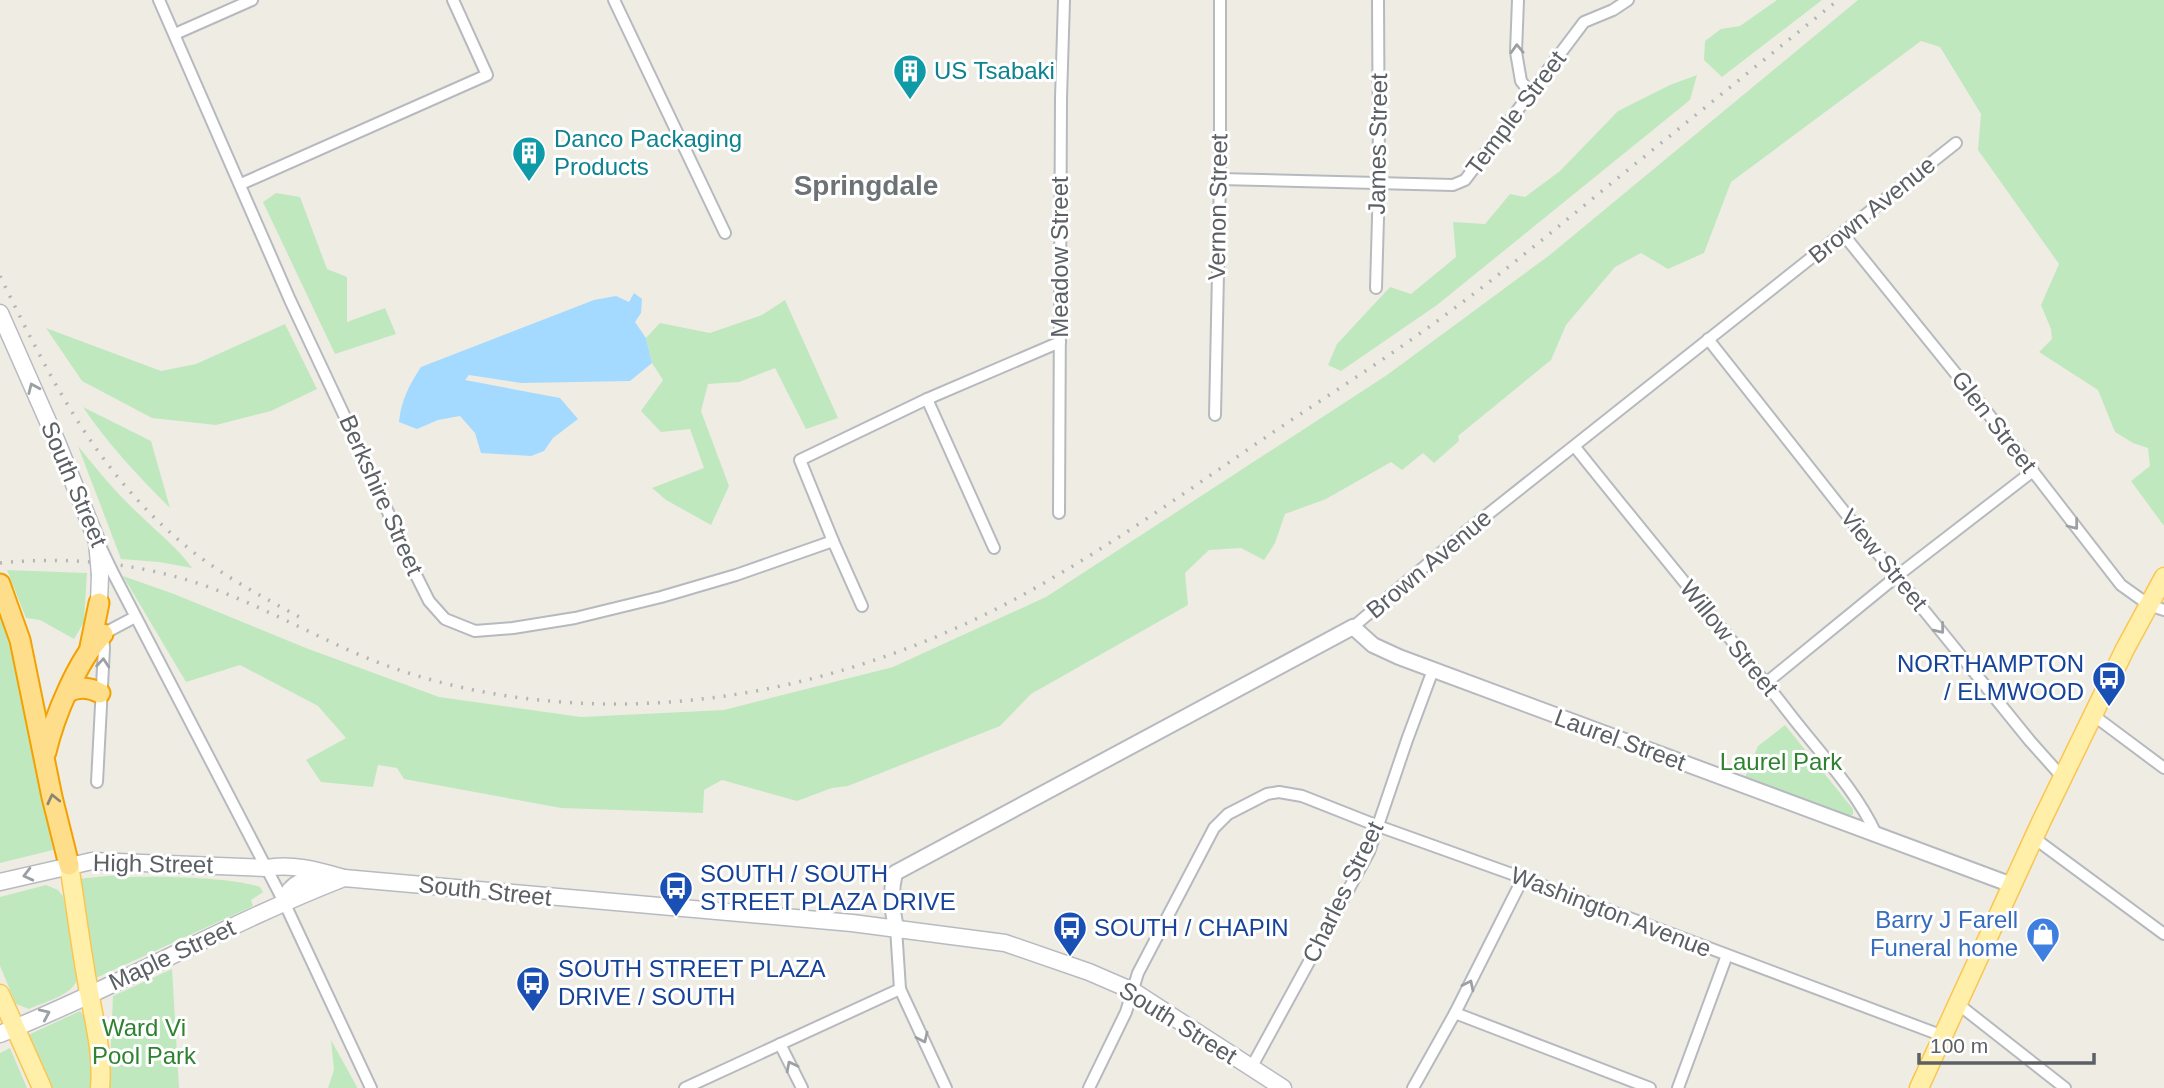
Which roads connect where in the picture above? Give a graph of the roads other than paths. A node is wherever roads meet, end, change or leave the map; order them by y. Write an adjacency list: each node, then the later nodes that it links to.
1 (159, 0): 10 (street, Berkshire Street)
2 (252, 0): 10 (street)
3 (453, 0): 15 (street)
4 (614, 0): 16 (street)
5 (1064, 0): 21 (street, Meadow Street)
6 (1220, 0): 13 (street, Vernon Street)
7 (1378, 0): 14 (street, James Street)
8 (1518, 0): 11 (street, one-way to 8)
9 (1628, 0): 11 (street, Temple Street)
10 (174, 34): 15 (street, Berkshire Street)
11 (1531, 94): 14 (street, Temple Street)
12 (1956, 143): 17 (street, Brown Avenue)
13 (1220, 179): 14 (street, Temple Street); 23 (street, Vernon Street)
14 (1379, 183): 18 (street, James Street)
15 (241, 184): 27 (street, Berkshire Street)
16 (725, 233)
17 (1843, 234): 20 (street, Brown Avenue); 25 (street, Glen Street)
18 (1376, 288)
19 (0, 313): 29 (main road, South Street, one-way to 19, bridge)
20 (1708, 340): 24 (street, Brown Avenue); 30 (street, View Street)
21 (1059, 342): 22 (street); 26 (street, Meadow Street)
22 (927, 399): 27 (street); 28 (street)
23 (1215, 415)
24 (1575, 447): 37 (street, Brown Avenue); 41 (street, Willow Street)
25 (2033, 471): 30 (street); 35 (street, Glen Street, one-way to 35)
26 (1059, 513)
27 (833, 541): 34 (street)
28 (993, 548)
29 (106, 573): 33 (main road, South Street); 36 (street, South Street)
30 (1897, 576): 41 (street); 47 (street, View Street, one-way to 47)
31 (2164, 577): 35 (main road)
32 (0, 584): 45 (highway)
33 (99, 603): 38 (street); 39 (highway)
34 (862, 606)
35 (2156, 607): 44 (main road)
36 (135, 617): 38 (street); 53 (street, South Street)
37 (1353, 627): 40 (street, Laurel Street); 59 (street, Brown Avenue)
38 (103, 634): 39 (highway); 43 (street, one-way to 38)
39 (89, 651): 42 (highway)
40 (1433, 670): 49 (street, Charles Street); 50 (street, Laurel Street)
41 (1766, 683): 50 (street, Willow Street)
42 (68, 692): 43 (highway); 45 (highway)
43 (100, 693): 48 (street)
44 (2093, 715): 46 (street); 47 (main road)
45 (45, 756): 52 (highway, one-way to 45)
46 (2164, 768)
47 (2063, 778): 51 (main road)
48 (97, 782)
49 (1378, 826): 55 (street, Washington Avenue); 63 (street, Washington Avenue); 71 (street, Charles Street)
50 (1876, 834): 57 (street, Laurel Street)
51 (2034, 838): 57 (main road); 60 (street)
52 (69, 865): 53 (main road, High Street); 56 (main road, High Street, one-way to 56); 65 (main road)
53 (266, 868): 54 (main road, South Street); 58 (street)
54 (344, 878): 58 (main road, Maple Street); 59 (main road, South Street)
55 (1523, 878): 61 (street, Washington Avenue); 67 (street, one-way to 55)
56 (0, 882)
57 (2012, 885): 66 (main road)
58 (284, 902): 65 (main road, Maple Street); 74 (street)
59 (896, 929): 62 (street); 63 (main road, South Street)
60 (2164, 934)
61 (1727, 955): 69 (street, Washington Avenue); 82 (street)
62 (900, 989): 70 (street); 77 (street, one-way to 77)
63 (1133, 991): 71 (main road, South Street); 78 (street)
64 (0, 994): 68 (main road)
65 (89, 994): 68 (main road, Maple Street, one-way to 65); 73 (main road)
66 (1958, 1004): 69 (main road); 84 (street)
67 (1455, 1013): 80 (street); 81 (street)
68 (7, 1031): 72 (main road)
69 (1943, 1036): 83 (main road)
70 (780, 1044): 75 (street); 76 (street, one-way to 70)
71 (1251, 1068): 79 (main road, South Street)
72 (42, 1088)
73 (100, 1088)
74 (370, 1088)
75 (685, 1088)
76 (802, 1088)
77 (946, 1088)
78 (1088, 1088)
79 (1283, 1088)
80 (1413, 1088)
81 (1650, 1088)
82 (1678, 1088)
83 (1919, 1088)
84 (2065, 1088)

